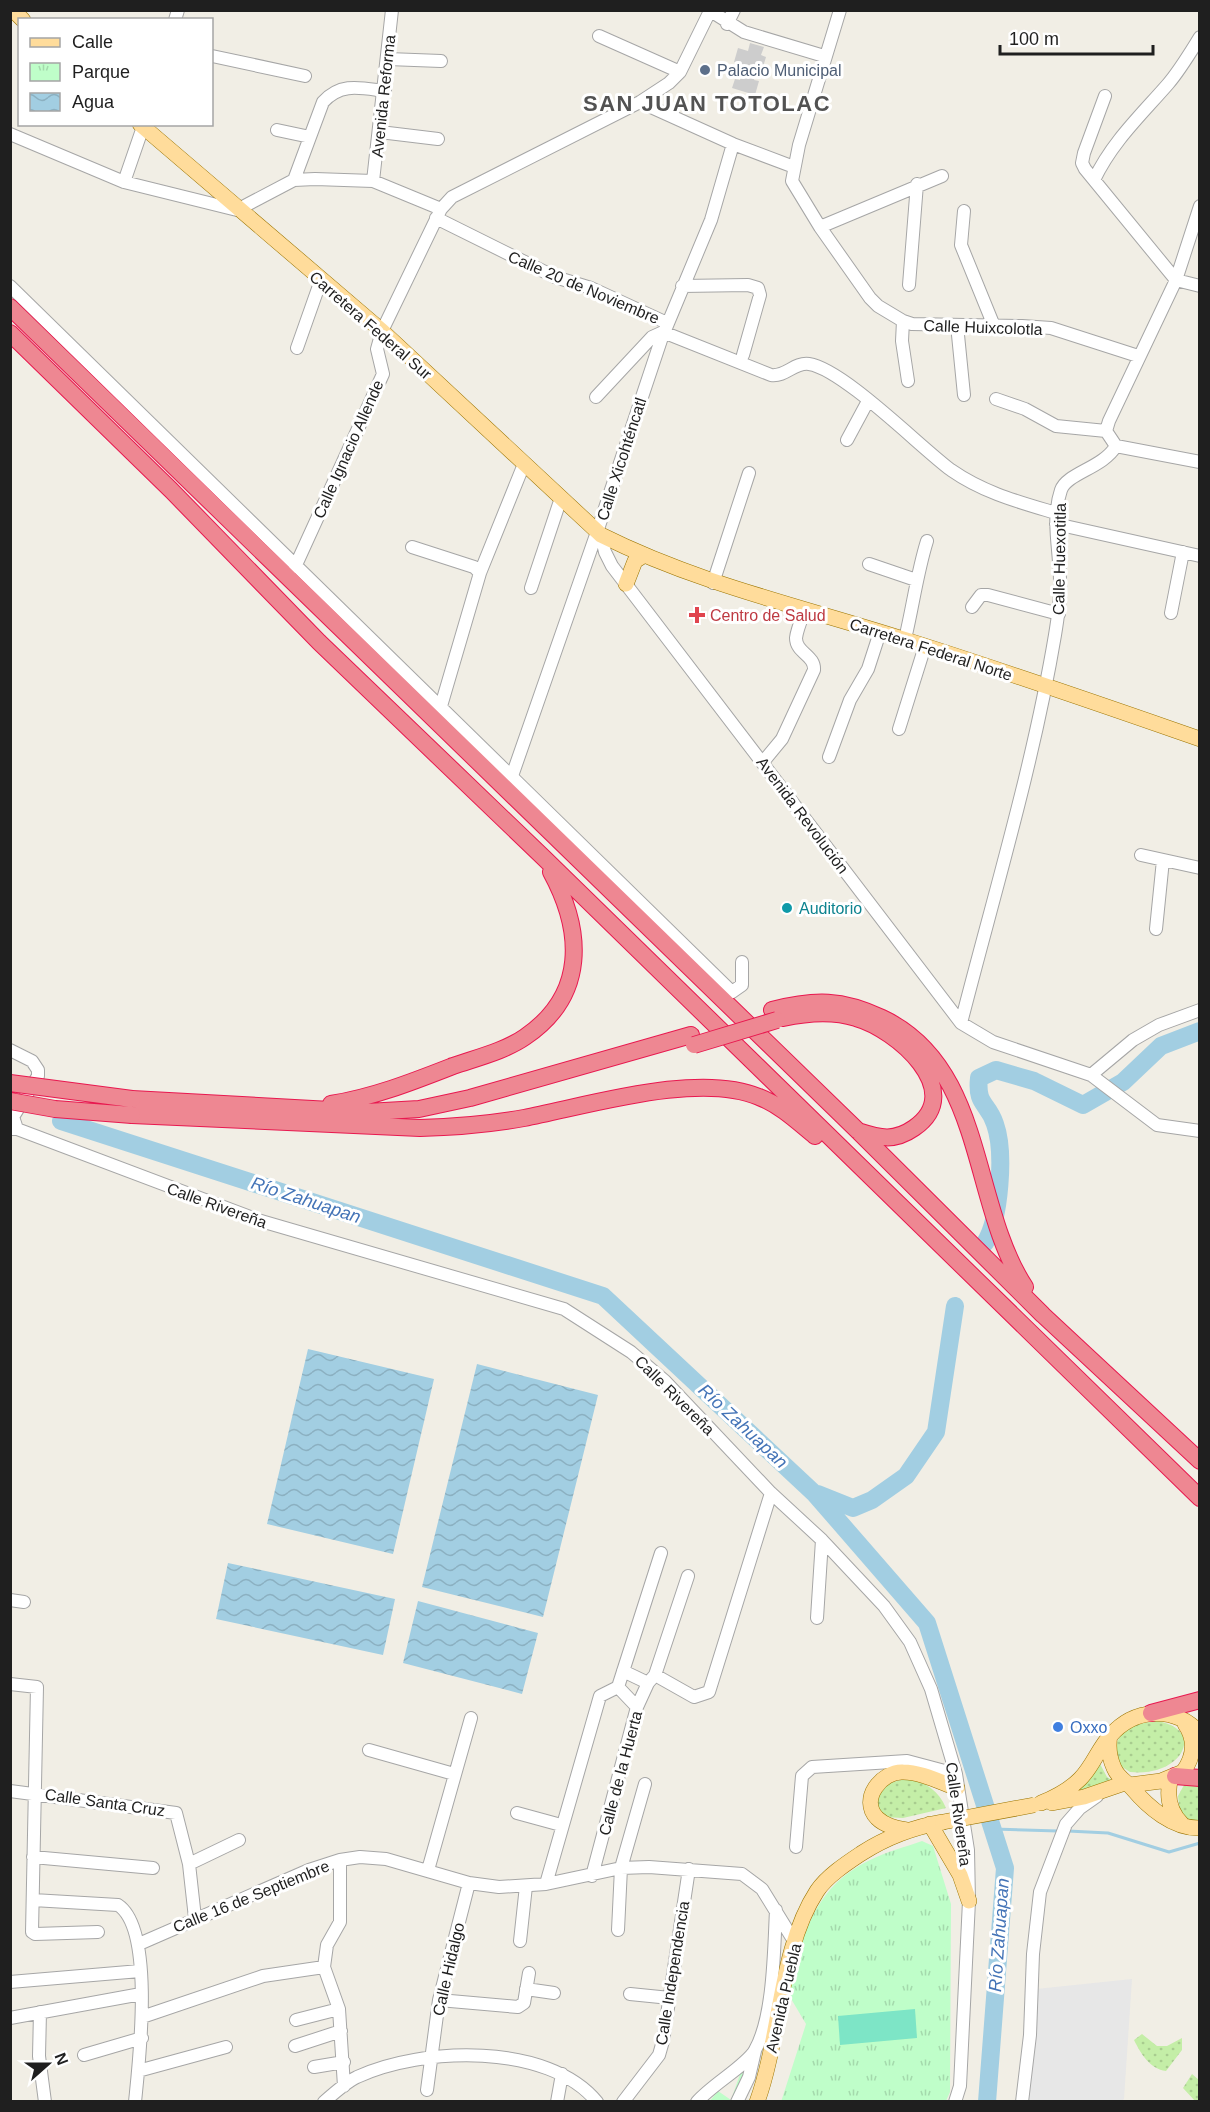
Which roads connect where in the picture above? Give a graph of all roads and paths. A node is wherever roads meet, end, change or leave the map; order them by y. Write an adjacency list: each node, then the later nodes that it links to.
1 (392, 10): 10 (street, Avenida Reforma)
2 (734, 10): 5 (street)
3 (840, 10): 9 (street)
4 (709, 11): 5 (street); 12 (street)
5 (728, 24): 9 (street)
6 (599, 36): 12 (street)
7 (1200, 37): 27 (street)
8 (213, 56): 13 (street)
9 (825, 56): 24 (street)
10 (388, 59): 11 (street); 14 (street, Avenida Reforma)
11 (441, 61)
12 (680, 72): 16 (street, Calle Ignacio Allende)
13 (306, 76)
14 (385, 90): 19 (street, Avenida Reforma); 21 (street)
15 (1105, 96): 27 (street)
16 (640, 102): 23 (street); 34 (street, Calle Ignacio Allende)
17 (143, 126): 29 (street); 32 (main road, Carretera Federal Sur)
18 (277, 130): 21 (street)
19 (380, 132): 22 (street); 28 (street, Avenida Reforma)
20 (10, 134): 29 (street)
21 (310, 137): 26 (street)
22 (438, 139)
23 (733, 144): 24 (street); 40 (street, Calle Xicohténcatl)
24 (793, 172): 35 (street, Calle Huixcolotla)
25 (942, 176): 30 (street)
26 (294, 180): 28 (street, Calle 20 de Noviembre); 32 (street, Calle 20 de Noviembre)
27 (1094, 180): 37 (street)
28 (373, 181): 34 (street, Calle 20 de Noviembre)
29 (124, 182): 32 (street)
30 (917, 184): 35 (street); 38 (street)
31 (1200, 207): 37 (street)
32 (237, 210): 36 (main road, Carretera Federal Sur)
33 (964, 211): 45 (street)
34 (438, 213): 46 (street, Calle 20 de Noviembre); 47 (street, Calle Ignacio Allende)
35 (820, 227): 43 (street, Calle Huixcolotla)
36 (321, 280): 47 (main road, Carretera Federal Sur); 49 (street)
37 (1176, 280): 41 (street); 51 (street)
38 (909, 285)
39 (10, 286): 72 (street)
40 (682, 286): 46 (street, Calle Xicohténcatl); 50 (street)
41 (1200, 286)
42 (10, 307): 110 (highway)
43 (903, 321): 44 (street, Calle Huixcolotla); 52 (street)
44 (957, 325): 45 (street, Calle Huixcolotla); 53 (street)
45 (994, 326): 51 (street, Calle Huixcolotla)
46 (665, 327): 54 (street); 56 (street, Calle 20 de Noviembre); 65 (street, Calle Xicohténcatl)
47 (382, 331): 61 (main road, Carretera Federal Sur); 72 (street, Calle Ignacio Allende)
48 (10, 333): 93 (highway)
49 (297, 348)
50 (743, 355)
51 (1138, 356): 57 (street)
52 (908, 381)
53 (964, 394)
54 (596, 397)
55 (996, 399): 57 (street)
56 (868, 401): 58 (street); 64 (street, Calle 20 de Noviembre)
57 (1106, 431): 59 (street)
58 (848, 440)
59 (1116, 446): 60 (street); 64 (street, Calle Huexotitla)
60 (1200, 462)
61 (524, 464): 63 (main road, Carretera Federal Sur); 73 (street)
62 (749, 473): 75 (street)
63 (561, 498): 65 (main road, Carretera Federal Sur); 77 (street)
64 (1056, 518): 68 (street, Calle 20 de Noviembre); 80 (street, Calle Huexotitla)
65 (599, 533): 69 (main road, Carretera Federal Norte); 76 (street, Avenida Revolución); 91 (street, Calle Xicohténcatl)
66 (927, 541): 74 (street)
67 (412, 547): 73 (street)
68 (1183, 552): 70 (street, Calle 20 de Noviembre); 81 (street)
69 (643, 556): 75 (main road, Carretera Federal Norte); 76 (main road)
70 (1200, 556)
71 (869, 564): 74 (street)
72 (295, 567): 86 (street)
73 (480, 573): 86 (street)
74 (916, 580): 83 (street)
75 (713, 583): 79 (main road, Carretera Federal Norte)
76 (626, 584): 90 (street, Avenida Revolución)
77 (531, 588)
78 (972, 607): 80 (street)
79 (805, 610): 82 (main road, Carretera Federal Norte); 90 (street)
80 (1059, 614): 85 (street, Calle Huexotitla)
81 (1171, 614)
82 (880, 632): 83 (main road, Carretera Federal Norte); 89 (street)
83 (905, 639): 84 (main road, Carretera Federal Norte)
84 (925, 646): 85 (main road, Carretera Federal Norte); 87 (street)
85 (1046, 686): 88 (main road, Carretera Federal Norte); 100 (street, Calle Huexotitla)
86 (441, 706): 91 (street)
87 (899, 729)
88 (1200, 739)
89 (829, 757)
90 (763, 762): 100 (street, Avenida Revolución)
91 (512, 776): 97 (street)
92 (1141, 855): 94 (street)
93 (544, 858): 107 (highway); 112 (highway)
94 (1163, 860): 95 (street); 96 (street)
95 (1200, 868)
96 (1156, 929)
97 (742, 962)
98 (1200, 1010): 103 (street)
99 (774, 1015): 101 (highway); 110 (highway); 113 (highway)
100 (961, 1023): 103 (street, Avenida Revolución)
101 (693, 1040): 107 (highway); 108 (highway)
102 (10, 1050): 109 (street)
103 (1095, 1078): 111 (street, Avenida Revolución)
104 (10, 1083): 106 (highway, bridge)
105 (10, 1101): 106 (highway, bridge)
106 (132, 1107): 107 (highway); 108 (highway)
107 (291, 1109)
108 (379, 1125): 112 (highway)
109 (14, 1129): 115 (street, Calle Rivereña)
110 (857, 1130): 113 (highway)
111 (1200, 1131)
112 (833, 1140): 116 (highway)
113 (1043, 1315): 114 (highway)
114 (1200, 1461)
115 (771, 1493): 117 (street, Calle Rivereña); 124 (street)
116 (1200, 1498)
117 (822, 1540): 122 (street); 139 (street, Calle Rivereña)
118 (661, 1553): 123 (street)
119 (688, 1576): 124 (street, Calle de la Huerta)
120 (10, 1600): 121 (street)
121 (24, 1602)
122 (817, 1618)
123 (622, 1671): 124 (street); 126 (street)
124 (652, 1679): 128 (street, Calle de la Huerta)
125 (10, 1684): 144 (street)
126 (618, 1687): 128 (street); 148 (street)
127 (1200, 1700): 129 (highway)
128 (637, 1707): 160 (street, Calle de la Huerta)
129 (1151, 1713): 130 (main road); 133 (main road)
130 (1174, 1715): 132 (main road); 137 (main road)
131 (471, 1718): 136 (street)
132 (1200, 1733)
133 (1110, 1735): 141 (main road); 145 (main road)
134 (369, 1750): 136 (street)
135 (1200, 1769): 137 (main road)
136 (454, 1774): 159 (street)
137 (1176, 1775): 138 (highway); 141 (main road); 149 (main road)
138 (1200, 1778)
139 (956, 1781): 150 (main road); 152 (street); 165 (street, Calle Rivereña)
140 (645, 1784): 157 (street)
141 (1128, 1784): 143 (main road); 149 (main road)
142 (10, 1791): 144 (street)
143 (1105, 1791): 145 (main road); 211 (street)
144 (34, 1792): 153 (street); 155 (street, Calle Santa Cruz)
145 (1037, 1804): 147 (main road, Avenida Puebla, bridge)
146 (517, 1813): 148 (street)
147 (936, 1823): 150 (main road, Avenida Puebla); 165 (main road)
148 (561, 1825): 162 (street)
149 (1193, 1828)
150 (907, 1830): 171 (main road, Avenida Puebla)
151 (238, 1840): 155 (street)
152 (796, 1847)
153 (33, 1857): 156 (street); 164 (street)
154 (340, 1860): 159 (street, Calle 16 de Septiembre); 167 (street, Calle 16 de Septiembre); 173 (street)
155 (189, 1864): 167 (street, Calle Santa Cruz)
156 (153, 1868)
157 (621, 1868): 158 (street, Calle 16 de Septiembre); 160 (street, Calle 16 de Septiembre); 168 (street)
158 (689, 1869): 166 (street, Calle 16 de Septiembre); 181 (street, Calle Independencia)
159 (429, 1870): 161 (street, Calle 16 de Septiembre)
160 (592, 1876): 162 (street, Calle 16 de Septiembre)
161 (469, 1883): 163 (street, Calle 16 de Septiembre); 182 (street, Calle Hidalgo)
162 (546, 1884): 163 (street, Calle 16 de Septiembre)
163 (526, 1886): 170 (street)
164 (33, 1900): 169 (street); 172 (street)
165 (969, 1901): 210 (street, Calle Rivereña)
166 (776, 1909): 171 (street, Calle 16 de Septiembre); 192 (street)
167 (195, 1918): 172 (street, Calle 16 de Septiembre)
168 (618, 1930)
169 (98, 1932)
170 (520, 1941)
171 (794, 1941): 209 (main road, Avenida Puebla)
172 (139, 1944): 174 (street)
173 (324, 1967): 183 (street); 185 (street)
174 (140, 1971): 176 (street); 179 (street)
175 (529, 1973): 177 (street)
176 (10, 1982)
177 (526, 1989): 178 (street); 182 (street)
178 (554, 1993)
179 (141, 1994): 184 (street); 185 (street)
180 (630, 1994): 181 (street)
181 (670, 1998): 206 (street, Calle Independencia)
182 (439, 2000): 194 (street, Calle Hidalgo)
183 (339, 2009): 187 (street); 188 (street)
184 (40, 2012): 186 (street); 201 (street)
185 (142, 2017): 189 (street)
186 (10, 2018)
187 (296, 2020)
188 (341, 2031): 190 (street); 195 (street)
189 (142, 2038): 193 (street); 197 (street)
190 (294, 2046)
191 (226, 2047): 197 (street)
192 (755, 2051): 207 (street); 208 (street)
193 (84, 2055)
194 (430, 2056): 198 (street); 199 (street); 200 (street, Calle Hidalgo)
195 (344, 2062): 196 (street); 199 (street)
196 (314, 2067)
197 (138, 2071): 202 (street)
198 (562, 2074): 204 (street); 205 (street)
199 (344, 2086): 203 (street)
200 (427, 2090)
201 (45, 2102)
202 (135, 2102)
203 (324, 2102)
204 (557, 2102)
205 (597, 2102)
206 (623, 2102)
207 (697, 2102)
208 (737, 2102)
209 (757, 2102)
210 (955, 2102)
211 (1022, 2102)

